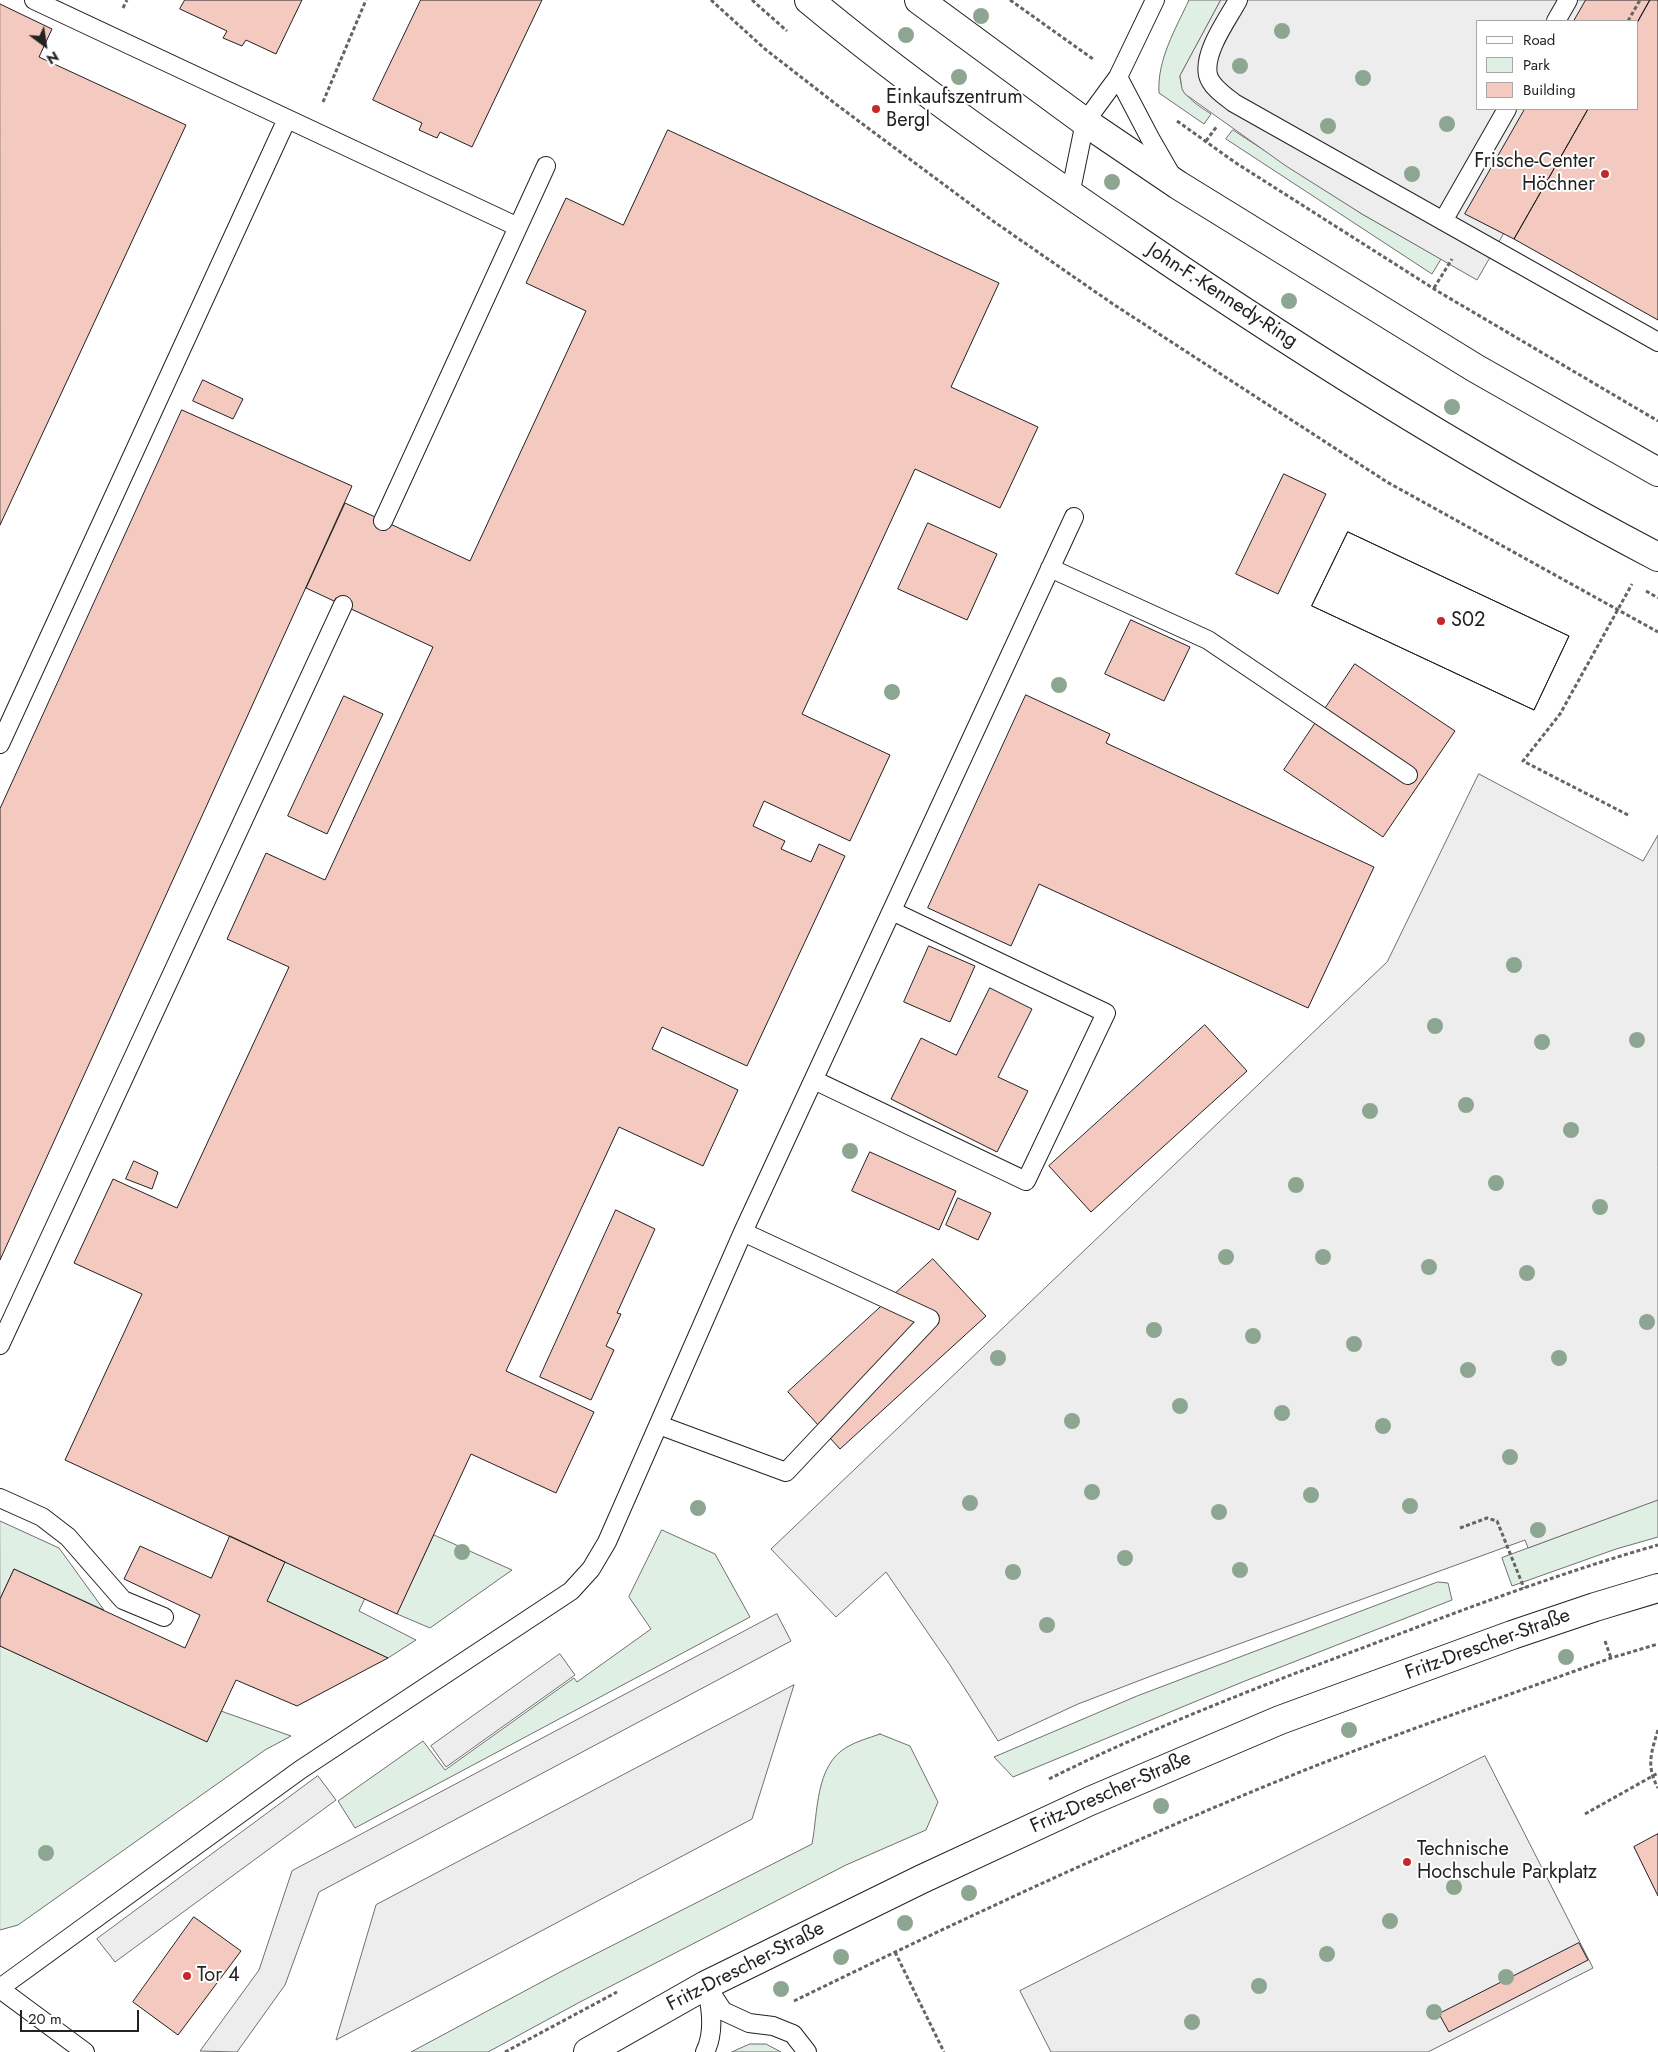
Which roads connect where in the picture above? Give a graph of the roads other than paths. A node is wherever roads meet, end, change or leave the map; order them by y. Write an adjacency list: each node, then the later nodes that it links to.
1 (34, 0): 10 (lane)
2 (809, 0): 14 (main road, John-F.-Kennedy-Ring)
3 (919, 0): 11 (main road)
4 (1155, 0): 8 (lane)
5 (1238, 0): 15 (lane)
6 (1568, 0): 7 (lane)
7 (1557, 20)
8 (1118, 78): 11 (lane); 13 (lane)
9 (1506, 110): 15 (lane)
10 (287, 119): 16 (lane); 24 (lane)
11 (1085, 122): 13 (main road); 14 (lane)
12 (546, 166): 16 (lane)
13 (1178, 186): 18 (main road)
14 (1070, 195): 21 (main road, John-F.-Kennedy-Ring)
15 (1443, 221): 17 (lane)
16 (518, 227): 20 (lane)
17 (1658, 342)
18 (1658, 472)
19 (1074, 517): 22 (lane)
20 (383, 521)
21 (1658, 557)
22 (1050, 568): 25 (lane); 26 (lane)
23 (343, 605): 29 (lane)
24 (0, 744)
25 (1408, 775)
26 (892, 911): 27 (lane); 27 (lane)
27 (814, 1080): 28 (lane)
28 (743, 1232): 30 (lane); 30 (lane)
29 (0, 1345)
30 (659, 1426): 35 (lane)
31 (0, 1498): 33 (lane)
32 (1658, 1588): 34 (main road, Fritz-Drescher-Straße)
33 (164, 1617)
34 (706, 1985): 37 (main road, Fritz-Drescher-Straße); 38 (lane); 39 (lane)
35 (0, 1989): 36 (lane)
36 (85, 2052)
37 (588, 2052)
38 (705, 2052)
39 (807, 2052)

